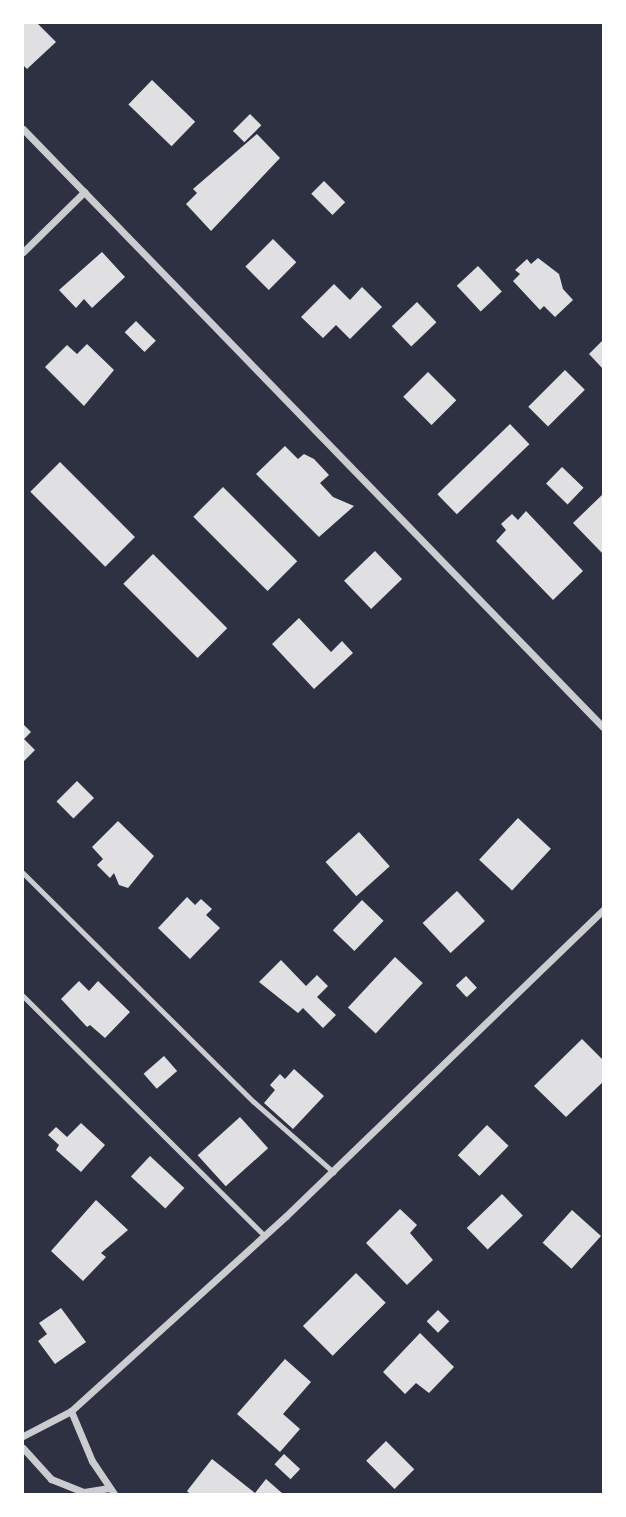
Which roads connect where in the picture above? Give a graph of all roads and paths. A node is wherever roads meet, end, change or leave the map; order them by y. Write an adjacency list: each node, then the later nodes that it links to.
1 (23, 129): 2 (street)
2 (84, 192): 3 (street); 4 (street)
3 (23, 252)
4 (603, 727)
5 (23, 873): 8 (lane)
6 (603, 910): 8 (street)
7 (23, 996): 9 (lane)
8 (333, 1172): 9 (street)
9 (265, 1236): 10 (street)
10 (71, 1411): 11 (street); 13 (street)
11 (23, 1436)
12 (23, 1448): 13 (street)
13 (111, 1491)

